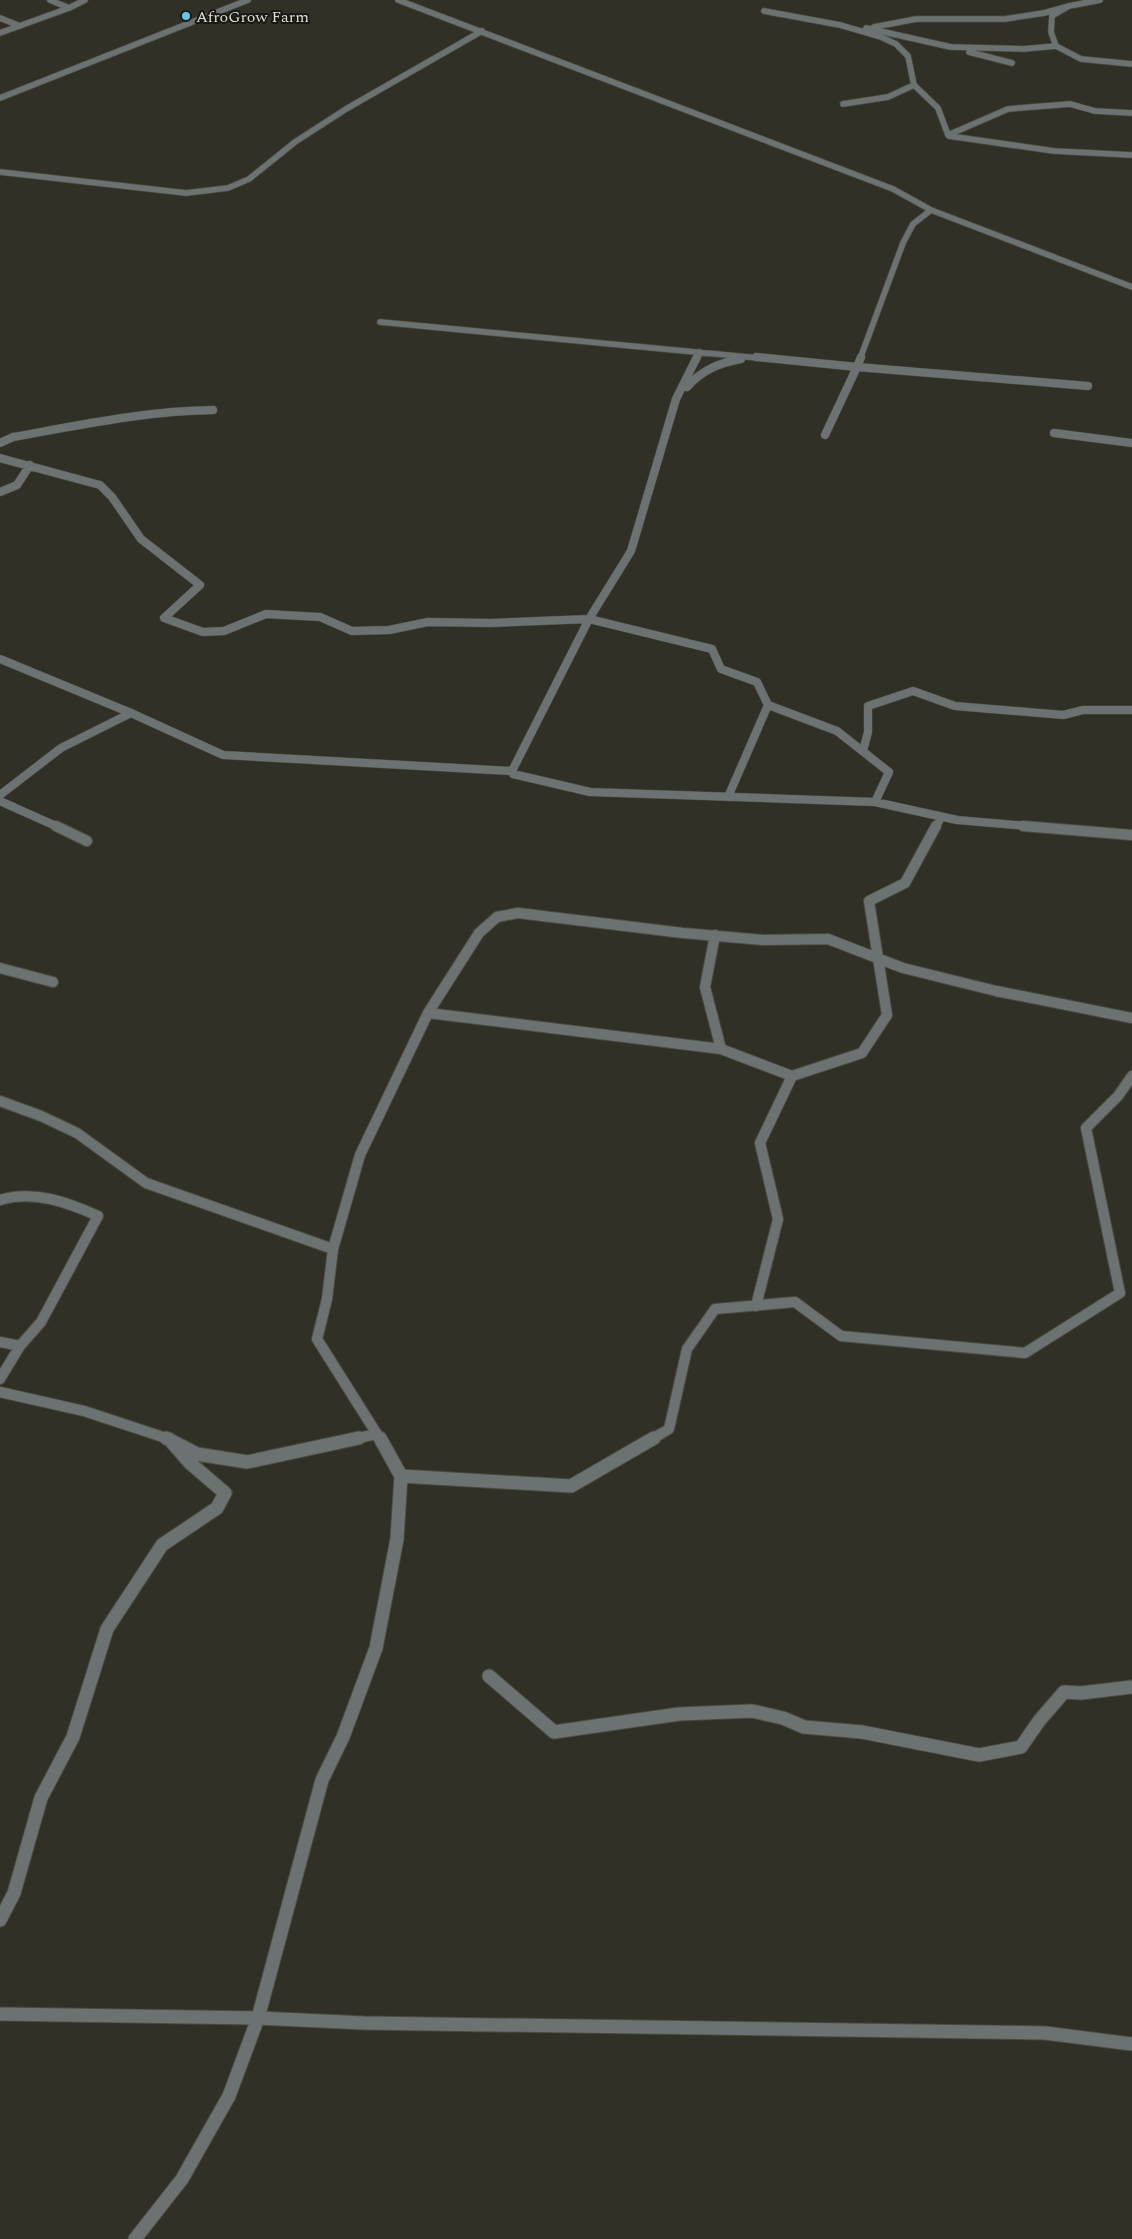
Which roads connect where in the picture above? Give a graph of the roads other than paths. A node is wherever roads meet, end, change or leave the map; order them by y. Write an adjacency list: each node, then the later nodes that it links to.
1 (50, 0): 7 (street)
2 (86, 0): 7 (street)
3 (248, 0): 20 (street)
4 (398, 0): 13 (street)
5 (1100, 0): 6 (street)
6 (1069, 6): 12 (street); 15 (street)
7 (68, 8): 10 (street)
8 (764, 11): 11 (street)
9 (0, 18): 10 (street)
10 (20, 26): 14 (street)
11 (850, 27): 12 (street); 19 (street)
12 (860, 28): 16 (street)
13 (482, 31): 25 (street); 26 (street)
14 (0, 33)
15 (1056, 46): 16 (street); 18 (street)
16 (951, 47): 17 (street)
17 (1012, 63)
18 (1132, 64)
19 (914, 85): 21 (street); 23 (street)
20 (0, 98)
21 (843, 104)
22 (1132, 113): 23 (street)
23 (948, 136): 24 (street)
24 (1132, 155)
25 (0, 172)
26 (931, 210): 27 (street); 31 (street)
27 (1132, 287)
28 (380, 322): 29 (street)
29 (700, 352): 30 (street); 33 (street)
30 (757, 356): 31 (street); 33 (street)
31 (857, 367): 32 (street); 36 (street)
32 (1088, 386)
33 (676, 399): 42 (street)
34 (213, 410): 37 (street)
35 (1054, 433): 38 (street)
36 (825, 435)
37 (0, 443)
38 (1132, 444)
39 (0, 458): 40 (street)
40 (30, 465): 41 (street); 42 (street)
41 (0, 492)
42 (589, 619): 44 (street); 48 (street)
43 (0, 659): 46 (street)
44 (768, 705): 47 (street); 50 (street)
45 (1132, 710): 47 (street)
46 (131, 713): 48 (street); 49 (street)
47 (863, 751): 52 (street)
48 (512, 771): 50 (street)
49 (0, 795)
50 (728, 797): 52 (street)
51 (0, 801): 55 (street)
52 (875, 802): 53 (street)
53 (941, 817): 54 (street); 57 (street)
54 (1132, 835)
55 (87, 842)
56 (716, 935): 57 (street); 60 (street); 62 (street)
57 (877, 958): 61 (street); 63 (street)
58 (0, 968): 59 (street)
59 (53, 982)
60 (428, 1013): 62 (street); 67 (street)
61 (1132, 1018)
62 (721, 1049): 63 (street)
63 (792, 1076): 68 (street)
64 (1132, 1076): 68 (street)
65 (0, 1101): 67 (street)
66 (0, 1200): 70 (street)
67 (333, 1249): 73 (street)
68 (756, 1306): 75 (street)
69 (0, 1342): 70 (street)
70 (20, 1346): 71 (street)
71 (0, 1378)
72 (0, 1392): 74 (street)
73 (377, 1434): 74 (street); 75 (street)
74 (169, 1439): 78 (street)
75 (401, 1476): 80 (street)
76 (489, 1676): 77 (street)
77 (1132, 1687)
78 (0, 1920)
79 (0, 2014): 80 (street)
80 (258, 2018): 81 (street); 82 (street)
81 (1132, 2044)
82 (135, 2239)

